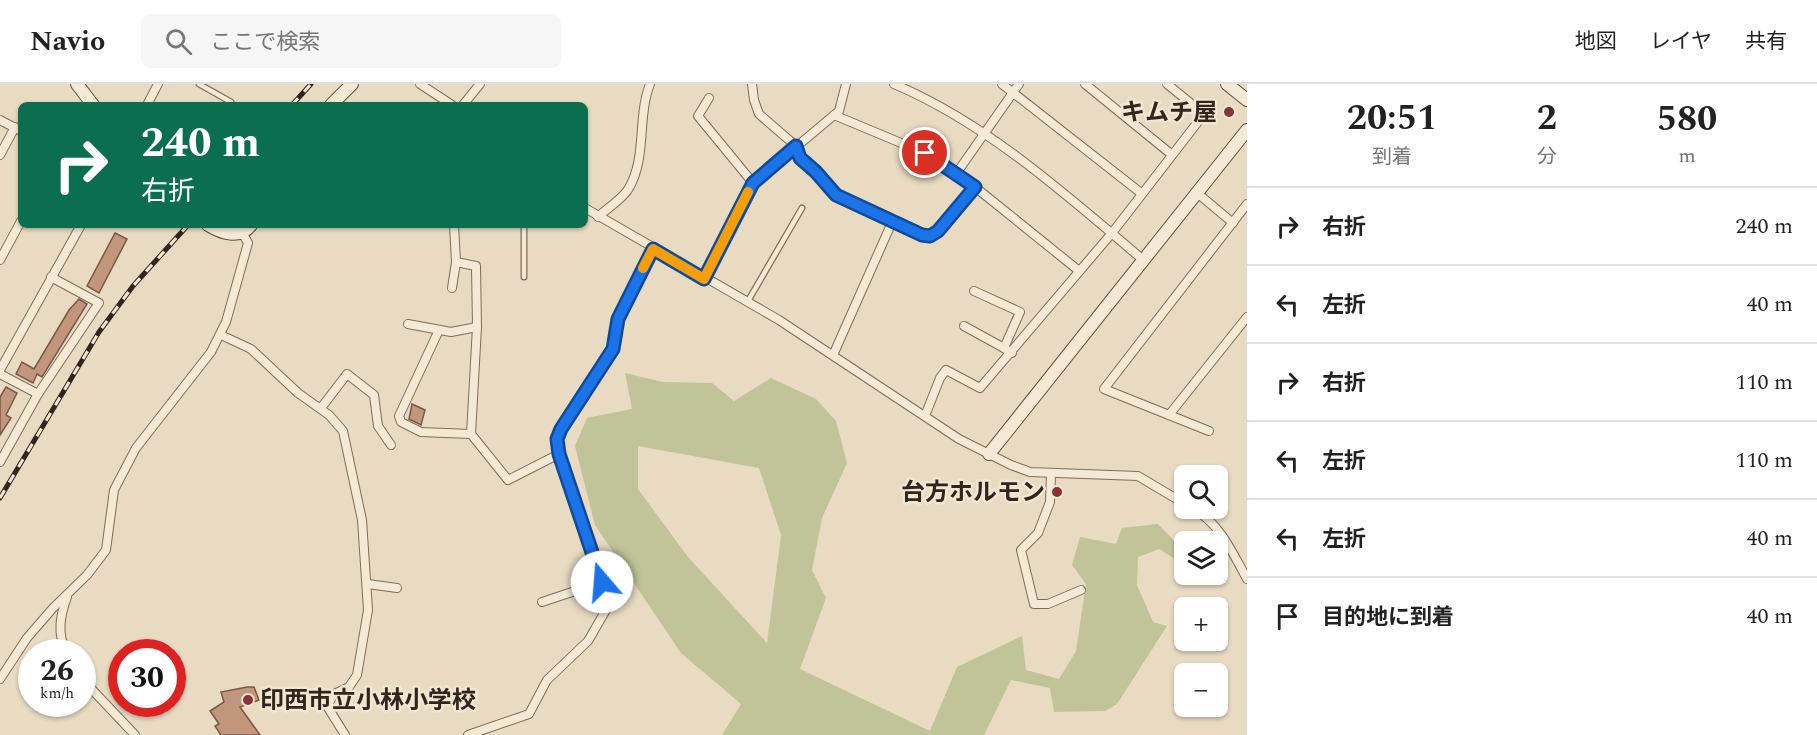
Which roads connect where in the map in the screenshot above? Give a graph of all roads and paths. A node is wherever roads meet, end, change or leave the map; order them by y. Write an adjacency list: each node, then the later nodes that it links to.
1 (77, 84): 19 (street)
2 (158, 84): 20 (street)
3 (199, 84): 21 (lane)
4 (352, 84): 22 (street)
5 (420, 84): 23 (street)
6 (480, 84): 15 (street)
7 (650, 84): 41 (street)
8 (752, 84): 30 (street)
9 (846, 84): 25 (street)
10 (894, 84): 29 (street)
11 (1002, 84): 16 (street)
12 (1085, 84): 31 (street)
13 (1167, 84): 31 (street)
14 (1227, 84): 18 (street)
15 (472, 88): 24 (street)
16 (1016, 88): 29 (street); 37 (street)
17 (709, 98): 34 (street)
18 (1247, 100)
19 (91, 102)
20 (149, 102)
21 (231, 102)
22 (334, 102)
23 (447, 102)
24 (465, 102)
25 (834, 115): 30 (street); 33 (street)
26 (0, 120): 27 (street)
27 (18, 129): 32 (street)
28 (1247, 130): 36 (street)
29 (986, 133): 33 (street); 50 (street)
30 (796, 146): 34 (street); 42 (street)
31 (1171, 154): 37 (street)
32 (0, 155)
33 (956, 174): 35 (street)
34 (753, 183): 58 (street)
35 (975, 187): 42 (street); 55 (street)
36 (1196, 192): 43 (street); 52 (street)
37 (1141, 193): 50 (street)
38 (1247, 204): 43 (street)
39 (801, 208): 61 (lane)
40 (588, 210): 41 (street)
41 (598, 217): 51 (street)
42 (893, 220): 69 (street)
43 (1233, 223): 73 (street)
44 (18, 227): 53 (street)
45 (79, 228): 56 (street)
46 (215, 228): 49 (street)
47 (454, 228): 54 (street)
48 (524, 228): 57 (lane)
49 (247, 229): 67 (street)
50 (1112, 233): 52 (street); 55 (street)
51 (653, 249): 58 (street); 78 (street)
52 (1142, 259): 79 (street)
53 (0, 260)
54 (456, 262): 59 (street); 65 (street)
55 (1078, 270): 68 (street)
56 (51, 277): 70 (street); 71 (street)
57 (524, 277)
58 (704, 279): 61 (street)
59 (452, 288)
60 (974, 291): 68 (street)
61 (748, 301): 69 (street)
62 (1247, 317): 73 (street)
63 (408, 324): 66 (street)
64 (964, 326): 68 (street)
65 (477, 327): 66 (street); 76 (street)
66 (439, 330): 76 (street)
67 (221, 335): 72 (street); 89 (street)
68 (1008, 351): 74 (street)
69 (834, 353): 74 (street)
70 (0, 372): 71 (street)
71 (38, 394): 80 (street)
72 (321, 408): 77 (street); 86 (street)
73 (1168, 415): 75 (street)
74 (925, 416): 79 (street)
75 (1209, 431)
76 (471, 434): 78 (street)
77 (392, 445)
78 (559, 454): 85 (street)
79 (989, 454): 81 (street)
80 (0, 462)
81 (1051, 473): 82 (street); 88 (street)
82 (1174, 497)
83 (1207, 519): 84 (street)
84 (1247, 579)
85 (602, 582): 90 (street); 96 (street)
86 (368, 584): 87 (street); 95 (street)
87 (397, 588)
88 (1081, 590)
89 (68, 596): 91 (street); 92 (street)
90 (542, 602)
91 (62, 639)
92 (0, 679)
93 (96, 694): 94 (street)
94 (135, 735)
95 (345, 735)
96 (468, 735)

